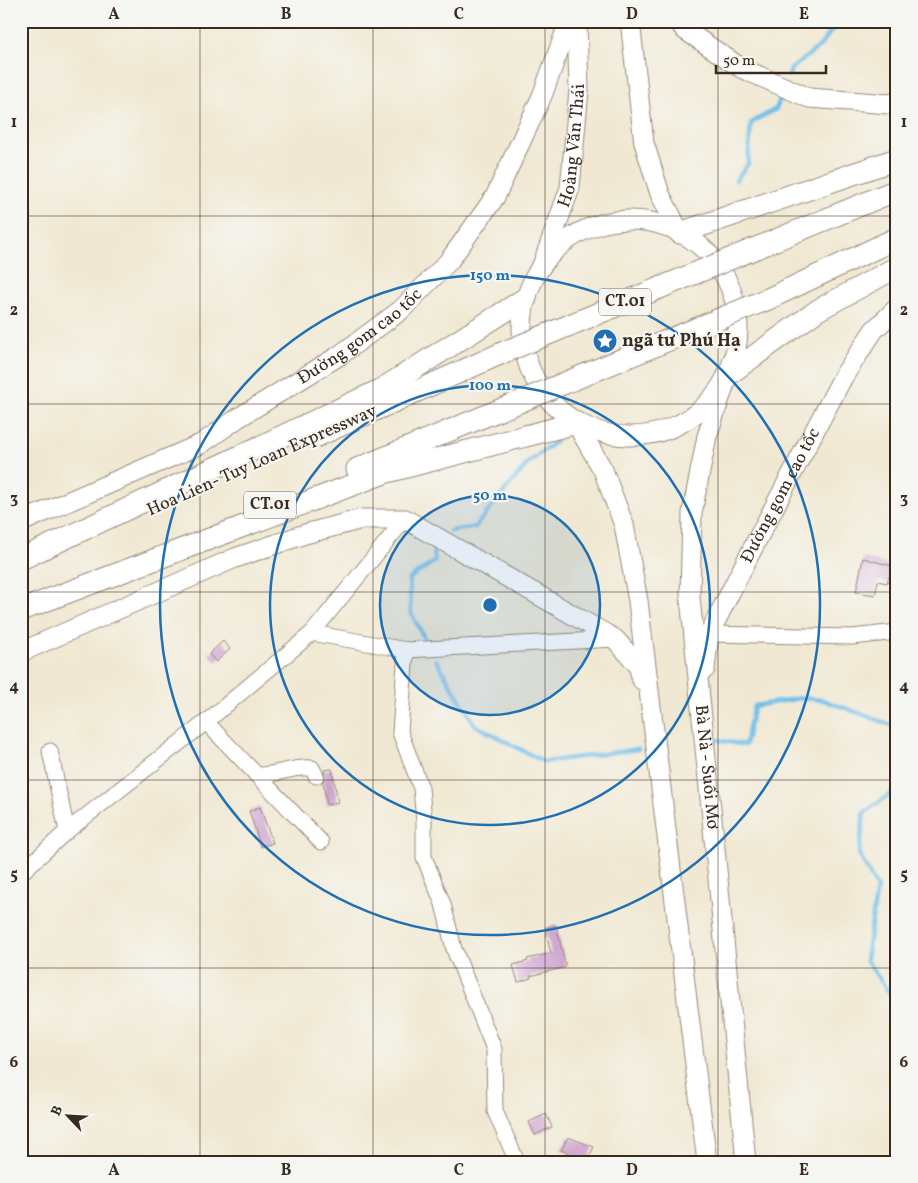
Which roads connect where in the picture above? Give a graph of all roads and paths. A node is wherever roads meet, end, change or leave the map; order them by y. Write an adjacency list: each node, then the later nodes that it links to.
1 (565, 21): 17 (main road, Đường gom cao tốc)
2 (577, 21): 10 (main road, Hoàng Văn Thái)
3 (630, 21): 8 (main road)
4 (678, 21): 5 (main road)
5 (897, 102)
6 (897, 159): 8 (highway)
7 (897, 190): 19 (highway, Hoa Lien- Tuy Loan Expressway / CT.01, bridge)
8 (680, 233): 10 (main road, Bà Nà - Suối Mơ); 14 (main road, Bà Nà - Suối Mơ)
9 (897, 238): 20 (highway, CT.01, bridge)
10 (542, 265): 12 (main road)
11 (897, 267): 14 (highway)
12 (526, 298): 15 (main road); 18 (highway)
13 (897, 308): 23 (main road, Đường gom cao tốc)
14 (728, 375): 15 (main road); 27 (main road, Bà Nà - Suối Mơ)
15 (576, 423): 20 (highway); 28 (main road)
16 (405, 519): 22 (street); 24 (main road); 26 (main road)
17 (21, 522)
18 (21, 559)
19 (21, 568)
20 (21, 609)
21 (897, 632): 23 (street)
22 (312, 633): 25 (street); 29 (street)
23 (709, 634): 27 (main road, Đường gom cao tốc)
24 (615, 639): 25 (street); 28 (main road)
25 (406, 650): 36 (street)
26 (21, 652)
27 (701, 700): 38 (main road, Bà Nà - Suối Mơ)
28 (649, 703): 37 (main road)
29 (206, 722): 31 (street); 33 (street)
30 (50, 751): 33 (street)
31 (256, 776): 32 (street); 34 (street)
32 (316, 776)
33 (67, 831): 35 (street)
34 (321, 842)
35 (21, 873)
36 (517, 1162)
37 (707, 1162)
38 (746, 1162)

